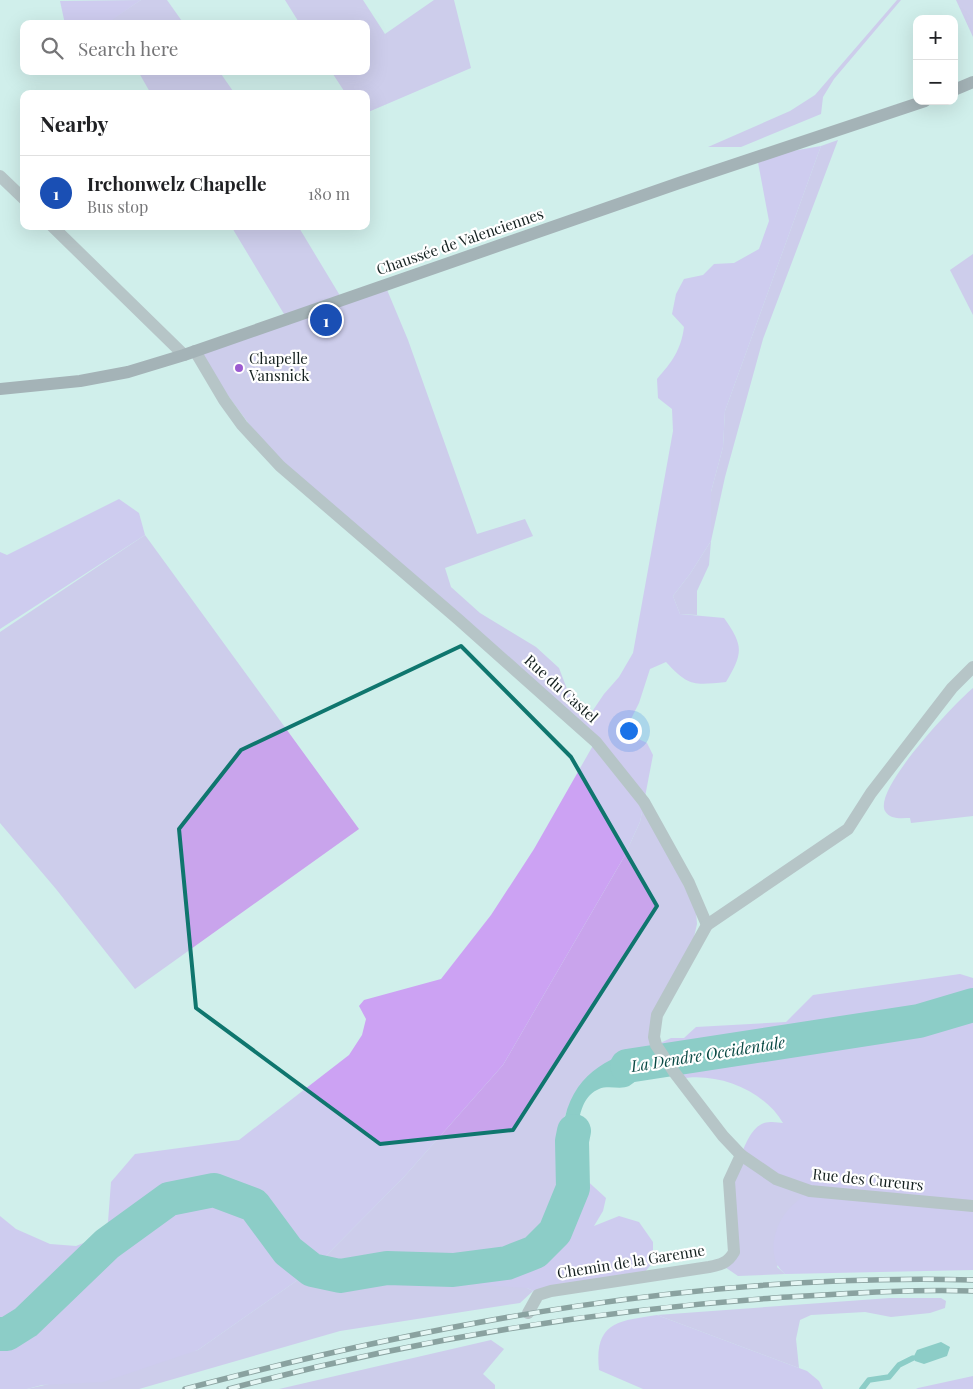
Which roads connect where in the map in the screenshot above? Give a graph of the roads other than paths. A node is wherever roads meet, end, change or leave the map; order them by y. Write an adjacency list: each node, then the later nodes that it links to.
1 (973, 82): 2 (main road)
2 (958, 88)
3 (913, 105): 7 (main road, Chaussée de Valenciennes)
4 (0, 176): 5 (street)
5 (20, 195)
6 (56, 230): 7 (street, Rue du Castel)
7 (190, 353): 8 (main road, Chaussée de Valenciennes); 10 (street, Rue du Castel)
8 (0, 389)
9 (973, 667): 10 (street)
10 (707, 925): 11 (street, Rue des Cureurs)
11 (741, 1155): 12 (street, Rue des Cureurs); 13 (street, Chemin de la Garenne)
12 (973, 1206)
13 (528, 1313)

